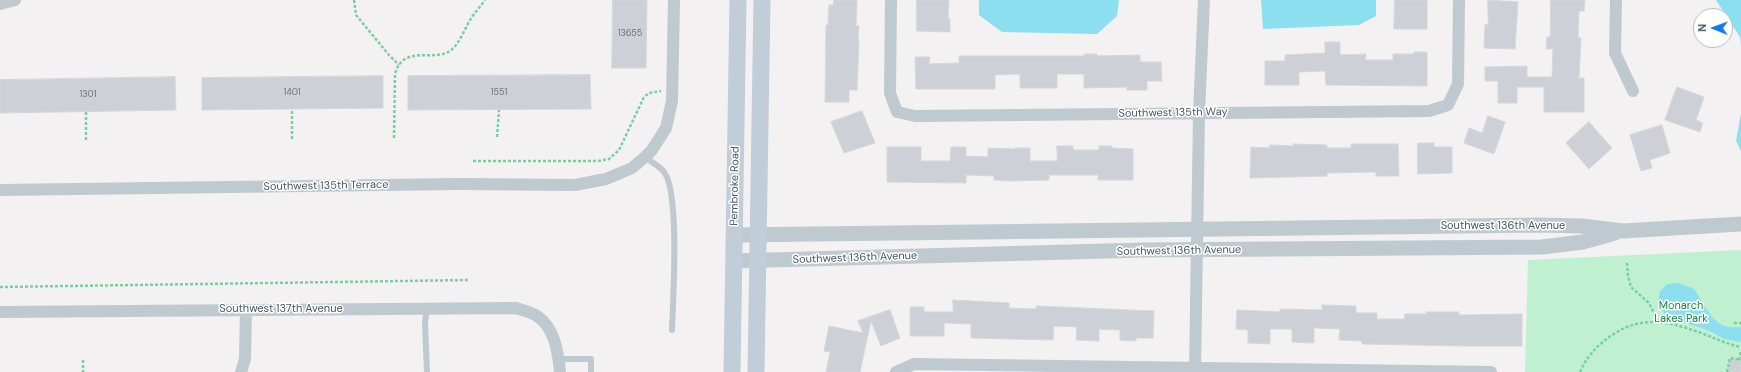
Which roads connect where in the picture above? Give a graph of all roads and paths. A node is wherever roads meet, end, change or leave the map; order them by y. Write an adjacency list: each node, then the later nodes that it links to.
1 (15, 0): 11 (street)
2 (354, 0): 12 (path)
3 (485, 0): 12 (path)
4 (674, 0): 23 (street, Southwest 135th Terrace)
5 (738, 0): 30 (main road, Pembroke Road)
6 (762, 0): 29 (main road)
7 (891, 0): 18 (street, Southwest 135th Way)
8 (1204, 0): 18 (street)
9 (1459, 0): 18 (street, Southwest 135th Way)
10 (1616, 0): 14 (street)
11 (0, 4)
12 (399, 65): 20 (path)
13 (665, 91): 24 (path)
14 (1633, 91)
15 (292, 109): 21 (path)
16 (499, 110): 19 (path)
17 (86, 112): 22 (path)
18 (1199, 113): 27 (street)
19 (497, 137)
20 (394, 138)
21 (292, 139)
22 (86, 142)
23 (645, 157): 25 (street, Southwest 135th Terrace); 43 (lane)
24 (473, 161)
25 (0, 190)
26 (1741, 224): 28 (street, Southwest 136th Avenue)
27 (1197, 228): 28 (street, Southwest 136th Avenue); 29 (street, Southwest 136th Avenue); 31 (street)
28 (1623, 231): 31 (street, Southwest 136th Avenue)
29 (758, 234): 30 (street, Southwest 136th Avenue); 33 (main road)
30 (734, 235): 32 (main road, Pembroke Road)
31 (1197, 250): 33 (street, Southwest 136th Avenue); 51 (street)
32 (733, 261): 33 (street, Southwest 136th Avenue); 58 (main road, Pembroke Road)
33 (758, 261): 59 (main road)
34 (1627, 263): 40 (path)
35 (469, 280): 36 (path)
36 (0, 287)
37 (427, 308): 38 (street, Southwest 137th Avenue); 46 (street, Southwest 137th Avenue); 55 (lane)
38 (246, 310): 39 (street, Southwest 137th Avenue); 50 (street)
39 (0, 312)
40 (1658, 321): 44 (path); 61 (path)
41 (1741, 323): 42 (path)
42 (1734, 324)
43 (672, 330)
44 (1741, 347)
45 (1741, 351): 48 (path)
46 (559, 359): 56 (street); 57 (lane)
47 (82, 360): 54 (path)
48 (1740, 360): 62 (path)
49 (1038, 369): 51 (street); 52 (street)
50 (242, 370)
51 (1195, 370): 53 (street)
52 (896, 371)
53 (1349, 371): 60 (street)
54 (83, 372)
55 (427, 372)
56 (560, 372)
57 (591, 372)
58 (732, 372)
59 (756, 372)
60 (1491, 372)
61 (1580, 372)
62 (1727, 372)

